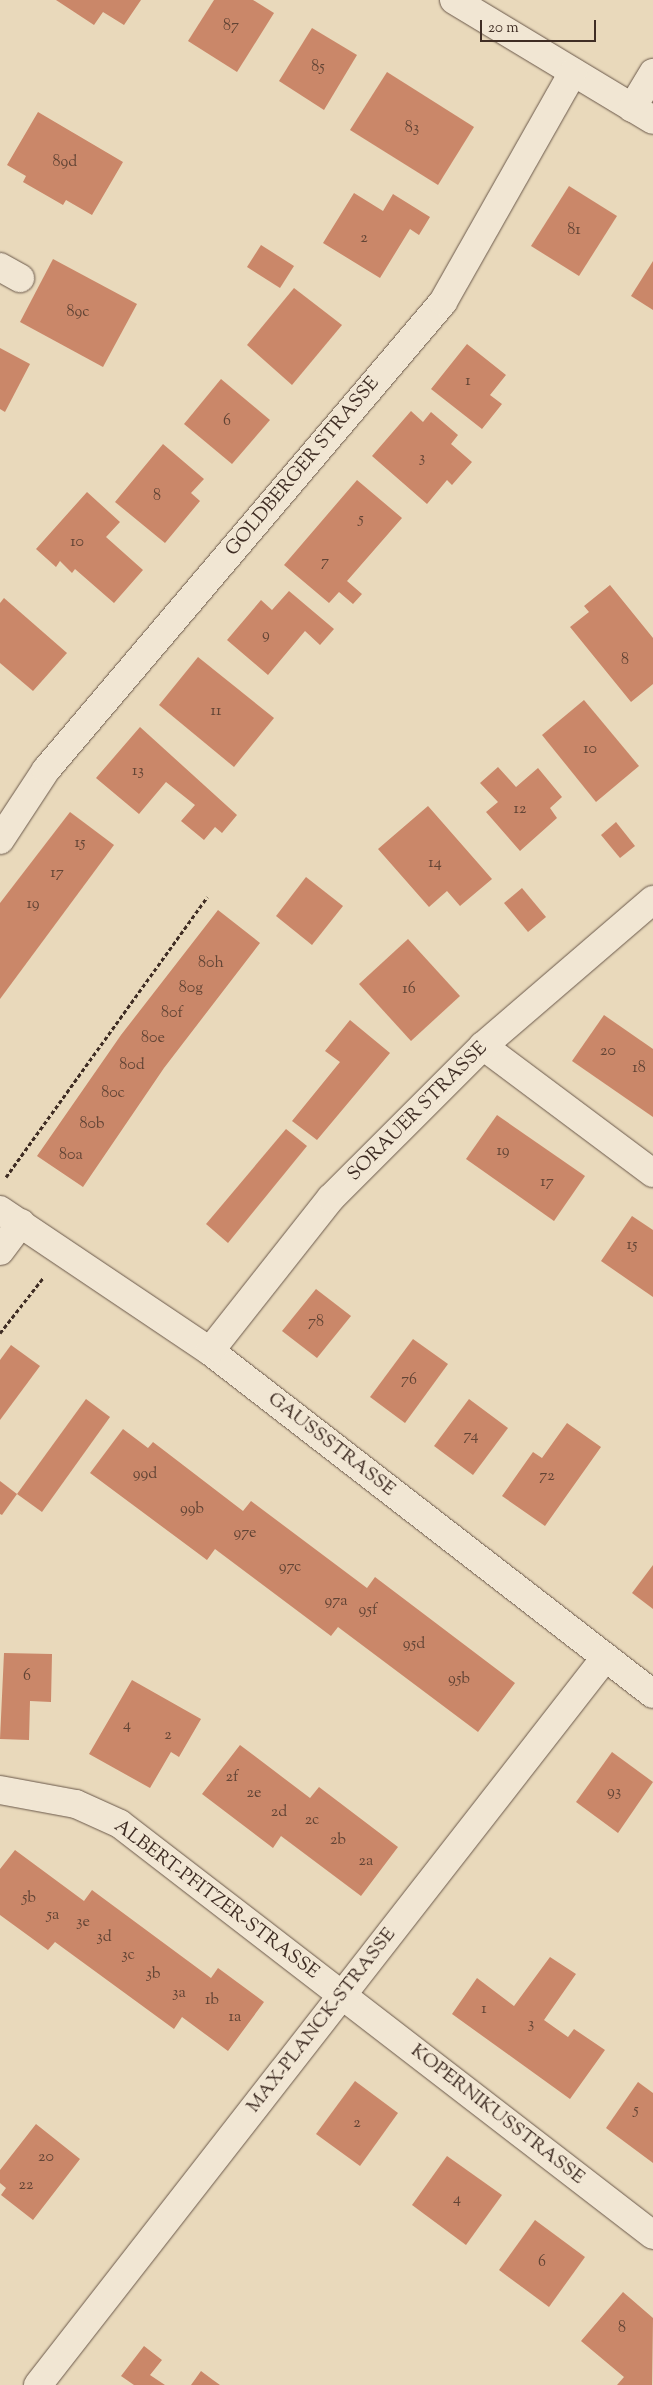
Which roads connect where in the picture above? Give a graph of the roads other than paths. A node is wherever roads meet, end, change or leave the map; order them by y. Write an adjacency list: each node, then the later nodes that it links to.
1 (454, 0): 2 (street)
2 (573, 72): 4 (street); 5 (street, GOLDBERGER STRASSE)
3 (653, 73): 4 (street)
4 (643, 114)
5 (0, 840)
6 (653, 900): 7 (street, SORAUER STRASSE)
7 (483, 1046): 8 (street); 11 (street, SORAUER STRASSE)
8 (653, 1173)
9 (10, 1217): 10 (street); 11 (street, GAUSSSTRASSE)
10 (0, 1251)
11 (210, 1351): 12 (street, GAUSSSTRASSE)
12 (605, 1658): 13 (street, GAUSSSTRASSE); 15 (street, MAX-PLANCK-STRASSE)
13 (653, 1694)
14 (0, 1790): 15 (street, ALBERT-PFITZER-STRASSE)
15 (342, 1995): 16 (street, KOPERNIKUSSTRASSE); 17 (street, MAX-PLANCK-STRASSE)
16 (653, 2235)
17 (38, 2385)

